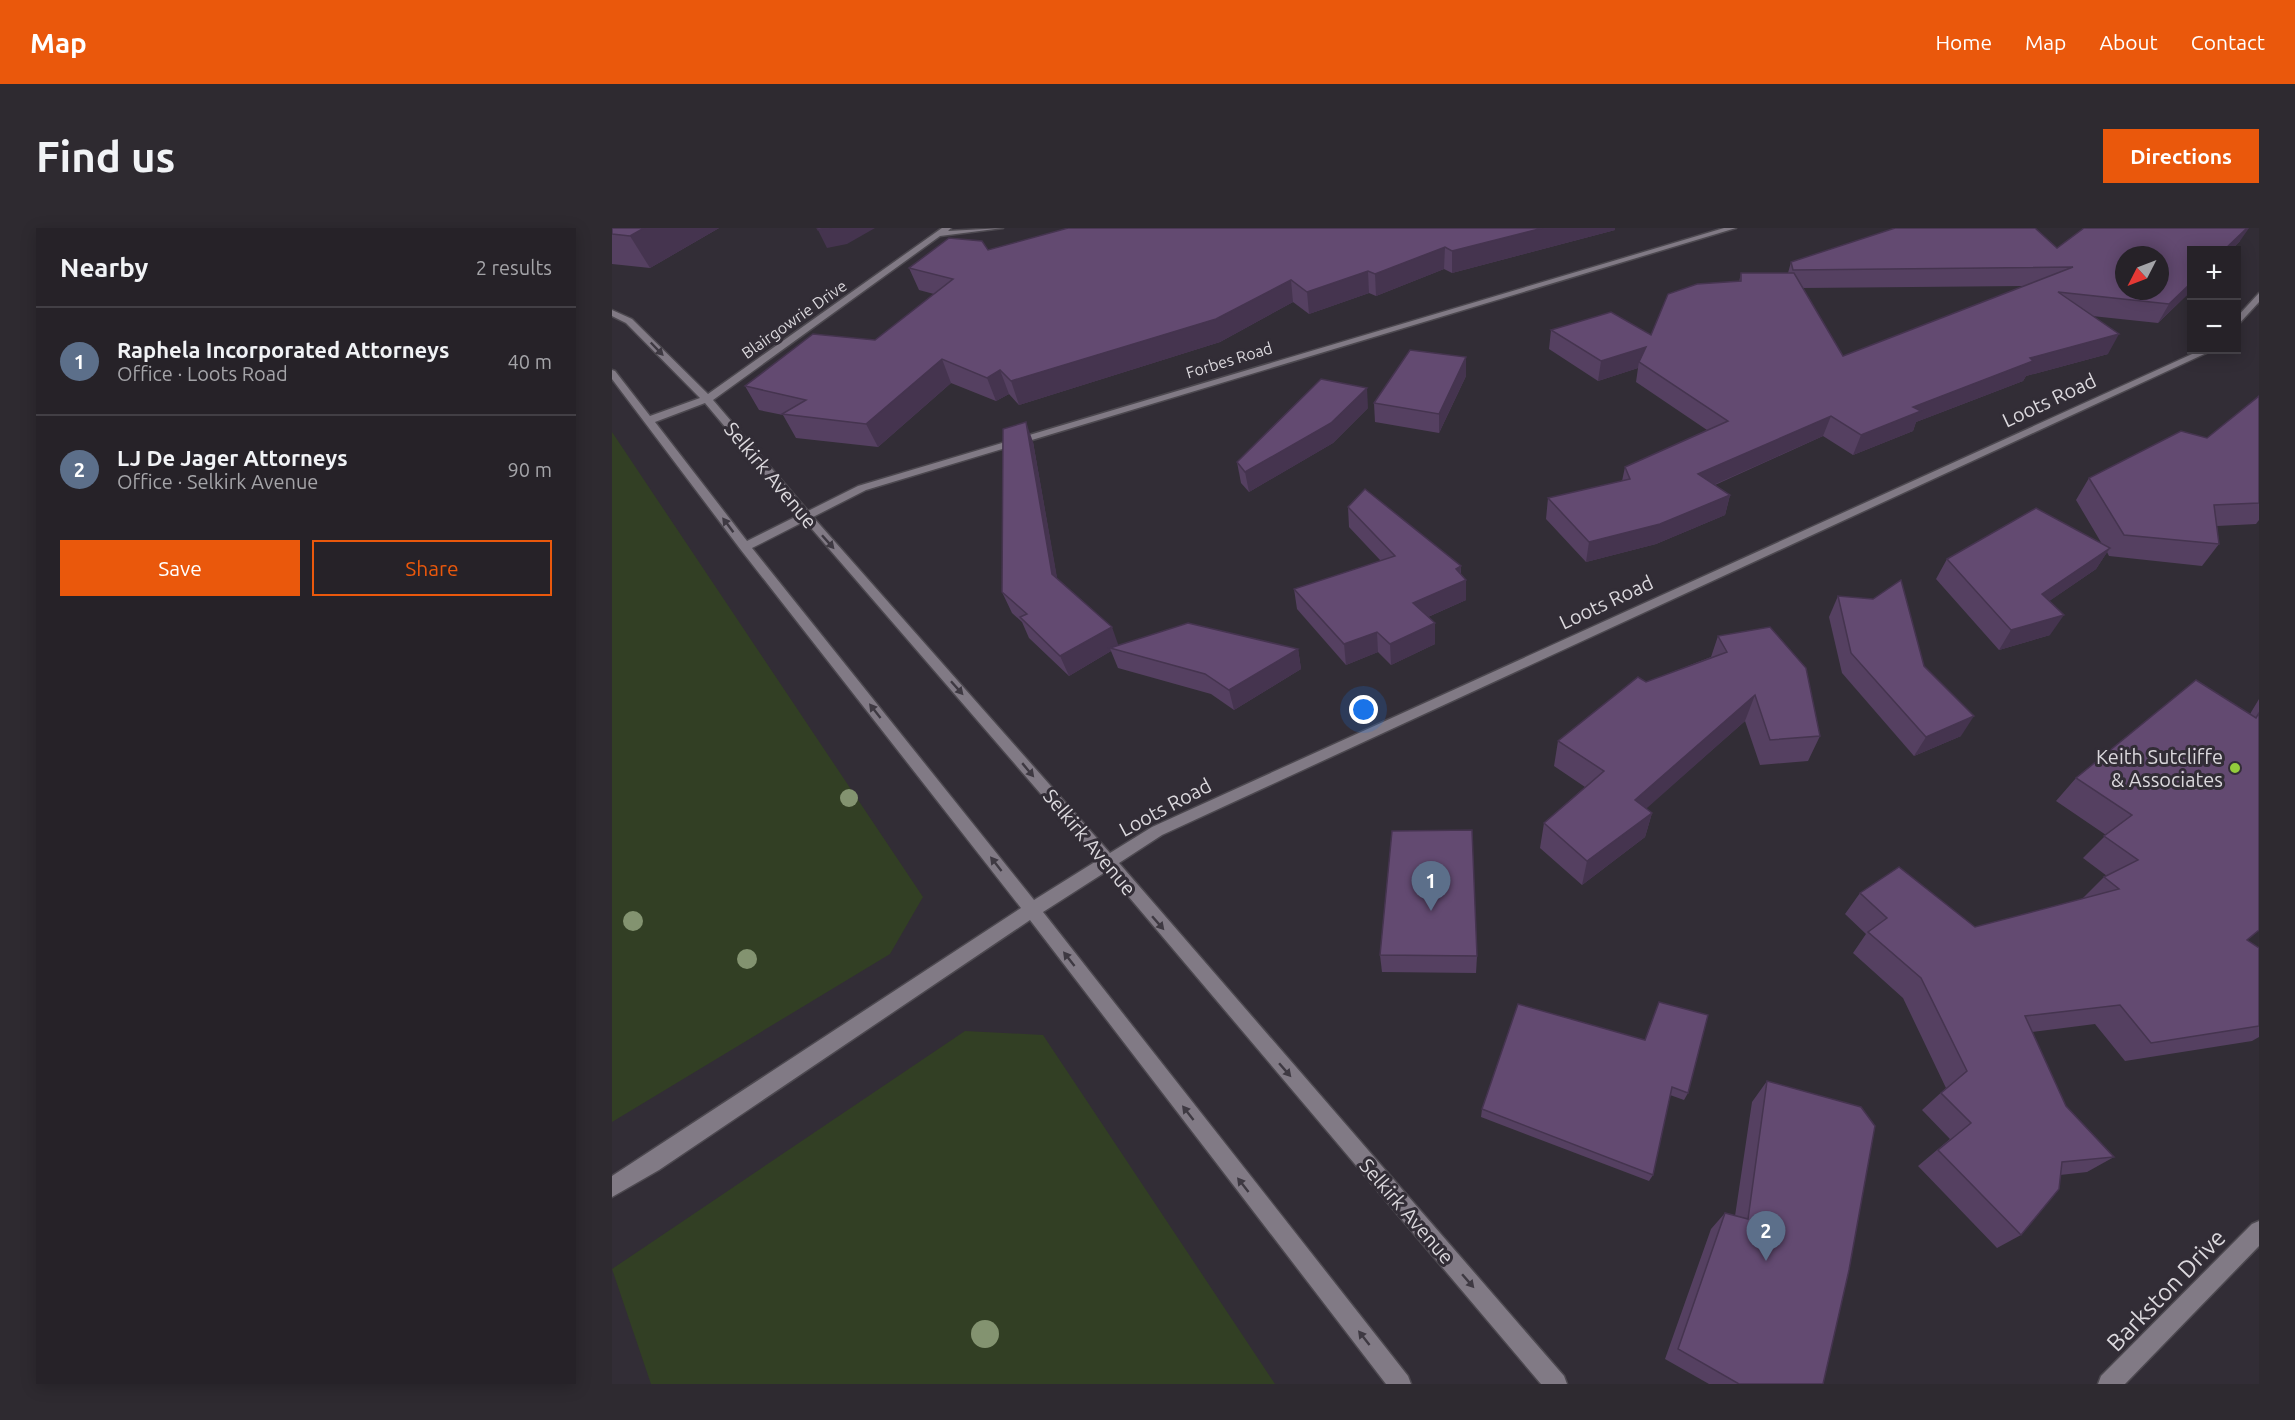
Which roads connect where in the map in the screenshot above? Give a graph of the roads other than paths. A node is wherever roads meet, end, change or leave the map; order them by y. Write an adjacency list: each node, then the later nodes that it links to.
1 (999, 228): 3 (street)
2 (1732, 228): 11 (street, Forbes Road)
3 (943, 231): 9 (street, Blairgowrie Drive)
4 (2259, 296): 6 (street)
5 (612, 313): 9 (street, Selkirk Avenue, one-way to 9)
6 (2241, 318)
7 (2199, 354): 13 (street, Loots Road)
8 (612, 373): 10 (street)
9 (707, 399): 10 (street, Blairgowrie Drive); 11 (street, Selkirk Avenue)
10 (650, 420): 12 (street, one-way to 10)
11 (806, 516): 12 (street, Forbes Road); 13 (street, Selkirk Avenue, one-way to 13)
12 (745, 547): 14 (street, one-way to 12)
13 (1106, 862): 14 (street, Loots Road); 18 (street, Selkirk Avenue, one-way to 18)
14 (1032, 910): 15 (street, Loots Road); 17 (street, one-way to 14)
15 (612, 1187)
16 (2259, 1231): 19 (street, Barkston Drive)
17 (1400, 1384)
18 (1556, 1384)
19 (2109, 1384)

